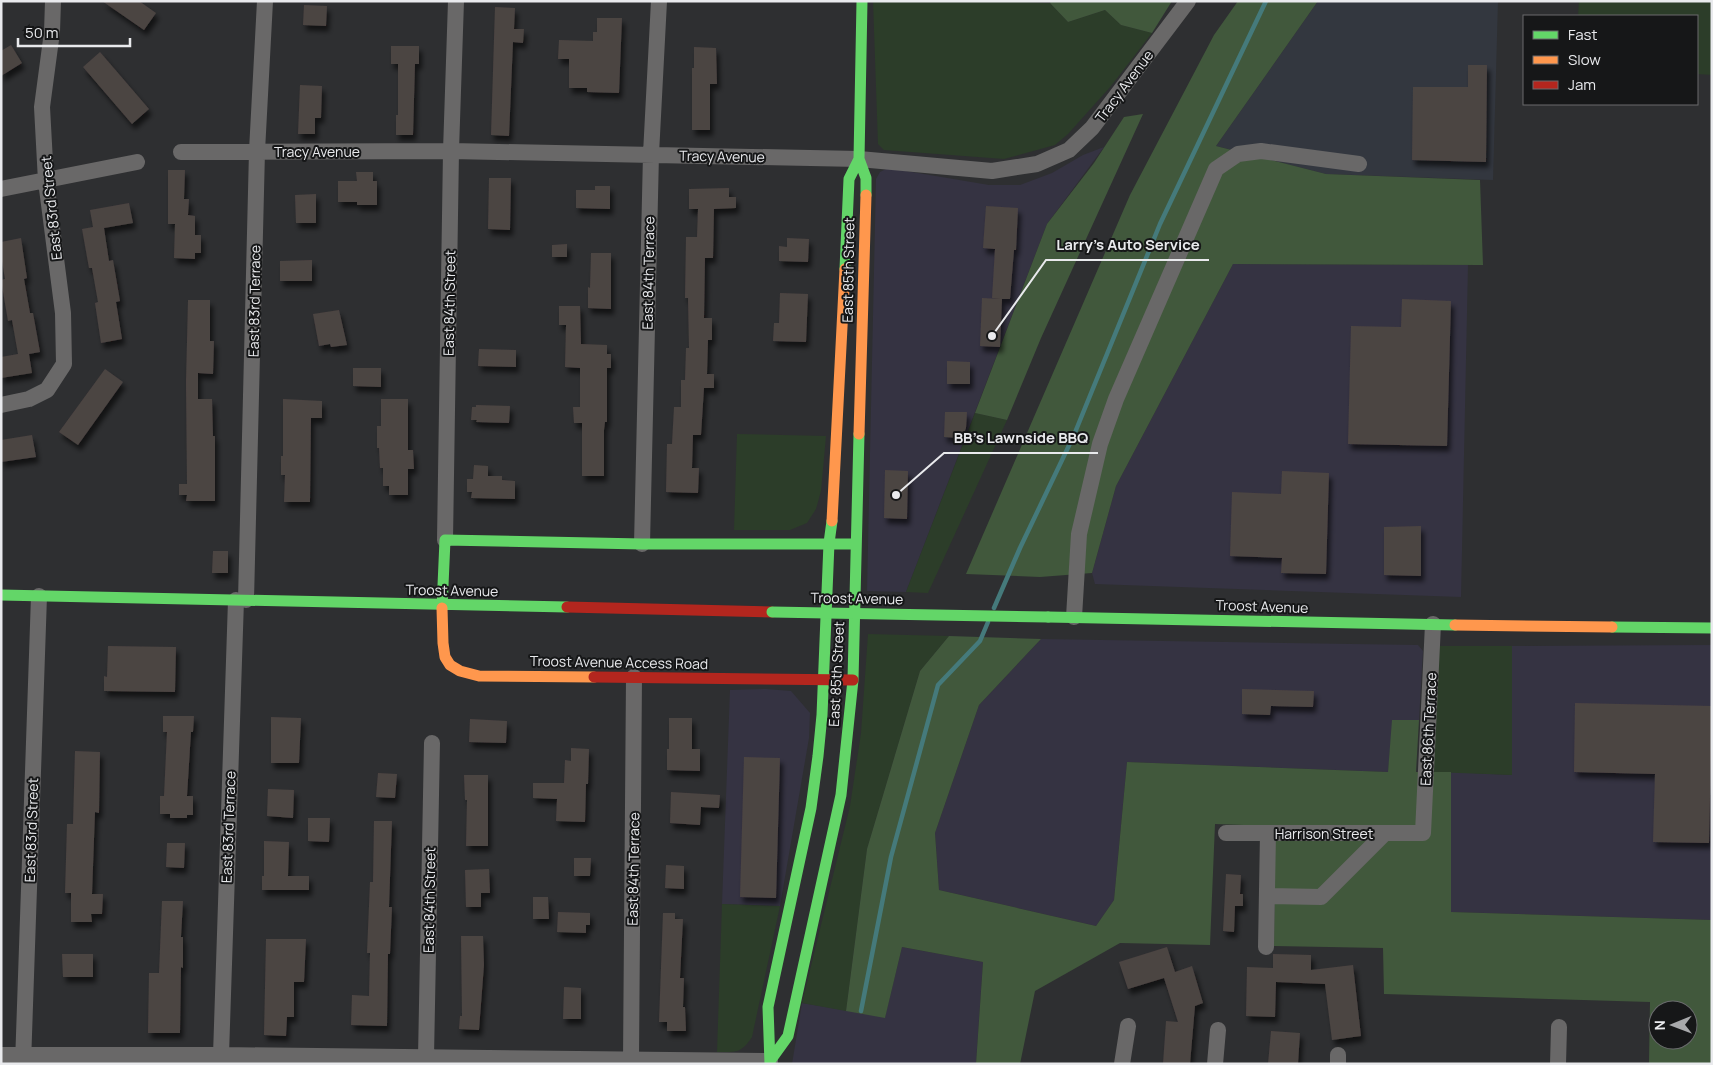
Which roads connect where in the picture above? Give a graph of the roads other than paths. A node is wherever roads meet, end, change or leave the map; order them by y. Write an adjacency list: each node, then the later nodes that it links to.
1 (53, 1): 14 (street, East 83rd Street)
2 (265, 1): 7 (street, East 83rd Terrace)
3 (456, 1): 8 (street, East 84th Street)
4 (659, 1): 10 (street, East 84th Terrace)
5 (862, 1): 11 (main road, East 85th Street)
6 (1188, 1): 11 (street, Tracy Avenue)
7 (258, 151): 8 (street, Tracy Avenue); 9 (street, Tracy Avenue); 23 (street, East 83rd Terrace)
8 (450, 151): 10 (street, Tracy Avenue); 17 (street, East 84th Street)
9 (181, 152)
10 (651, 154): 11 (street, Tracy Avenue); 19 (street, East 84th Terrace)
11 (859, 159): 18 (main road, East 85th Street); 20 (main road, East 85th Street)
12 (137, 162): 14 (street)
13 (1359, 164): 25 (street)
14 (46, 181): 15 (street); 16 (street, East 83rd Street)
15 (1, 189)
16 (1, 405)
17 (445, 540): 19 (main road); 24 (main road, East 84th Street)
18 (829, 543): 19 (main road); 20 (main road); 29 (main road, East 85th Street)
19 (642, 544)
20 (856, 544): 30 (main road, East 85th Street)
21 (1, 595): 22 (main road, Troost Avenue)
22 (39, 596): 23 (main road, Troost Avenue); 44 (street, East 83rd Street)
23 (241, 600): 24 (main road, Troost Avenue); 42 (street, East 83rd Terrace)
24 (442, 605): 25 (main road, Troost Avenue, bridge); 28 (main road, Troost Avenue Access Road)
25 (1074, 617): 26 (main road, Troost Avenue)
26 (1433, 624): 27 (main road, Troost Avenue); 35 (street, East 86th Terrace)
27 (1712, 628)
28 (634, 677): 29 (main road, Troost Avenue Access Road); 45 (street, East 84th Terrace)
29 (824, 679): 30 (main road, Troost Avenue Access Road); 46 (main road, East 85th Street)
30 (852, 680): 46 (main road, East 85th Street)
31 (432, 743): 43 (street, East 84th Street)
32 (1226, 833): 33 (street, Harrison Street)
33 (1268, 833): 34 (street, Harrison Street); 36 (street)
34 (1385, 833): 35 (street, Harrison Street); 36 (street)
35 (1423, 833)
36 (1267, 896): 37 (street)
37 (1266, 947)
38 (1128, 1026): 47 (street)
39 (1559, 1027): 49 (street)
40 (1218, 1030): 48 (street)
41 (1, 1055): 44 (street)
42 (221, 1055): 43 (street); 44 (street)
43 (426, 1057): 45 (street)
44 (23, 1060)
45 (631, 1060): 46 (street)
46 (770, 1062)
47 (1122, 1064)
48 (1215, 1064)
49 (1558, 1064)

